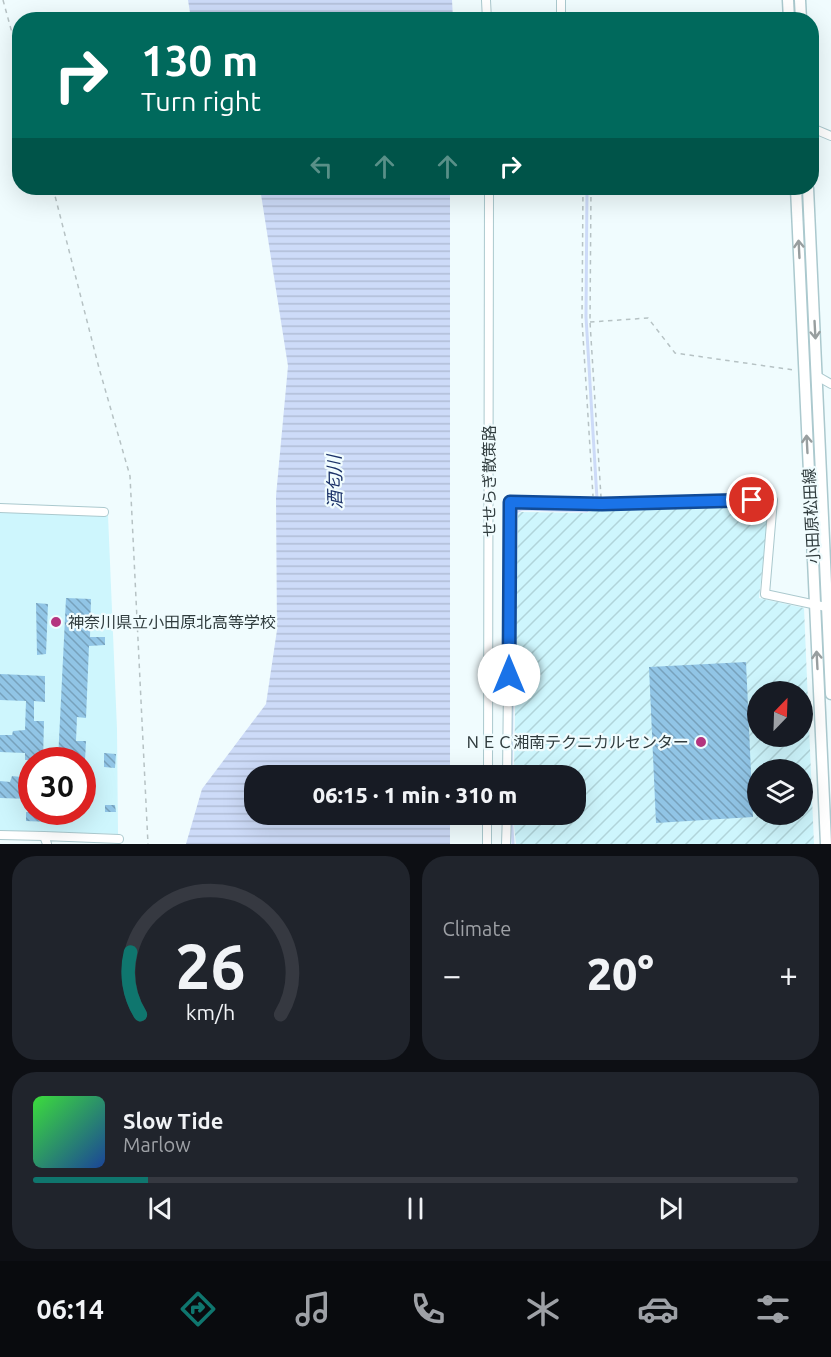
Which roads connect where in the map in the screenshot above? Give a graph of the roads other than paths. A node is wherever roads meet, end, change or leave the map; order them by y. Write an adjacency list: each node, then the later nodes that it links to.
1 (489, 195): 11 (street, せせらぎ散策路)
2 (796, 195): 8 (main road, 小田原松田線, one-way to 2)
3 (808, 195): 4 (main road, 小田原松田線, one-way to 4)
4 (817, 376): 5 (street); 9 (main road, 小田原松田線)
5 (831, 384)
6 (0, 508): 7 (street)
7 (105, 512)
8 (815, 605): 9 (street); 12 (street); 20 (main road, 小田原松田線, one-way to 8)
9 (829, 608): 10 (main road, 小田原松田線)
10 (831, 694)
11 (488, 765)
12 (507, 765)
13 (487, 825): 18 (street)
14 (507, 825): 19 (street)
15 (0, 835): 17 (street)
16 (119, 838): 17 (street)
17 (46, 840)
18 (487, 844)
19 (506, 844)
20 (826, 844)

